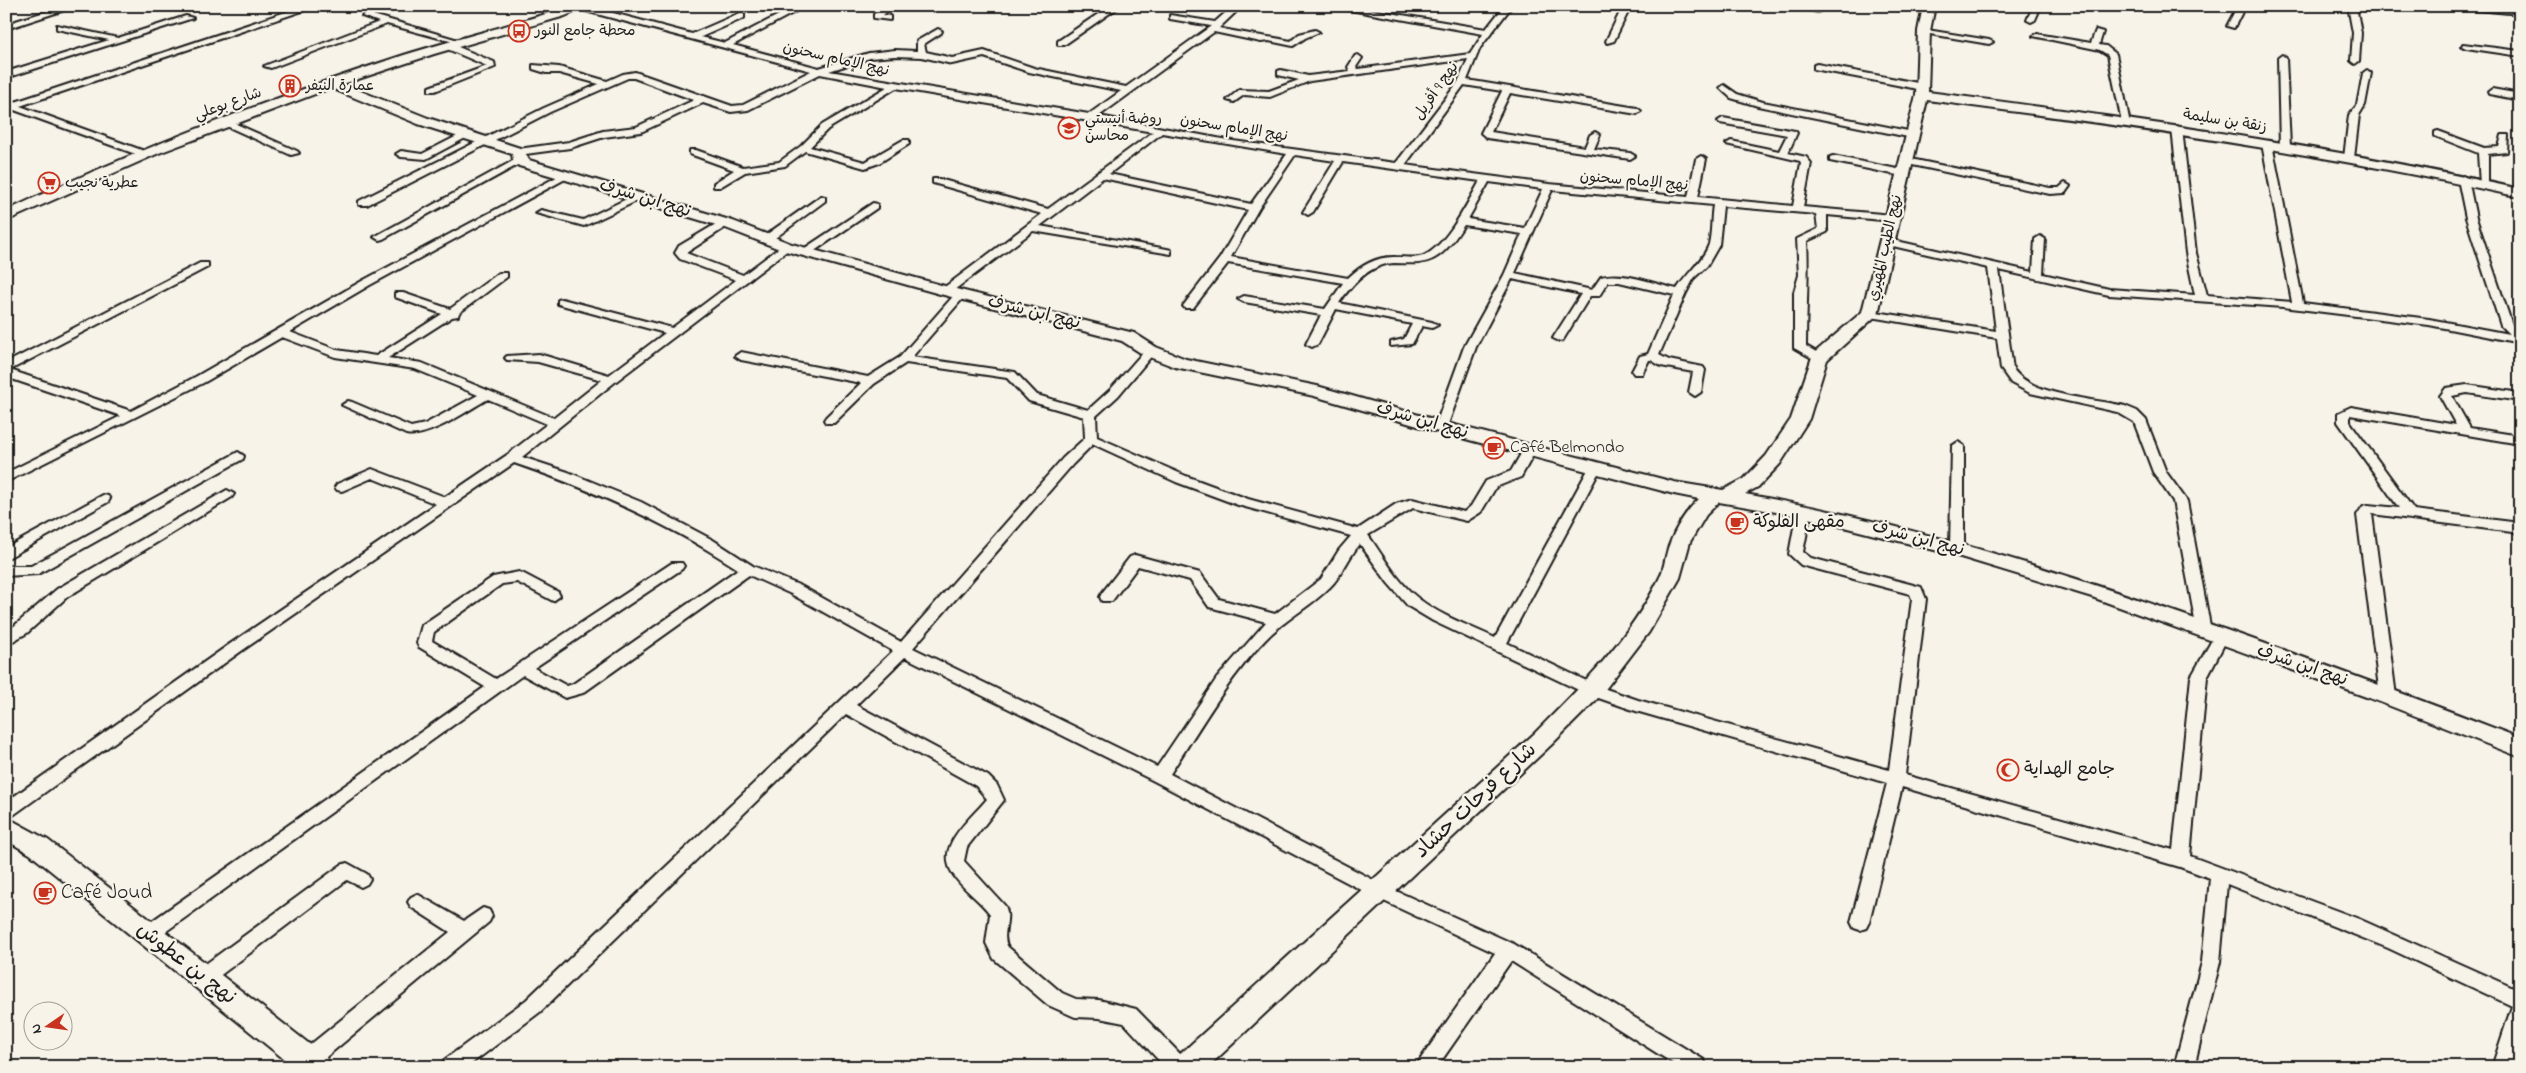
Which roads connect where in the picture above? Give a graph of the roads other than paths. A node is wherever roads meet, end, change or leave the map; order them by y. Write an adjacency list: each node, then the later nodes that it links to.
1 (49, 6): 23 (street)
2 (73, 6): 23 (street)
3 (313, 6): 79 (street)
4 (377, 6): 31 (street)
5 (802, 6): 48 (street)
6 (890, 6): 29 (street)
7 (900, 6): 20 (street)
8 (1116, 6): 46 (street)
9 (1238, 6): 35 (street)
10 (1332, 6): 39 (street)
11 (1490, 6): 21 (street)
12 (1627, 6): 44 (street)
13 (1791, 6): 24 (street)
14 (1903, 6): 22 (street)
15 (2037, 6): 30 (street)
16 (2228, 6): 33 (street)
17 (2352, 6): 56 (street)
18 (2466, 6): 25 (street)
19 (582, 7): 42 (street, نهج الإمام سحنون); 47 (street, شارع بوعلي)
20 (904, 7)
21 (1507, 8): 39 (street, نهج 9 أفريل)
22 (1928, 8): 37 (street, نهج الطيب المهيري)
23 (60, 9): 34 (street)
24 (1818, 10)
25 (2520, 12)
26 (741, 16): 42 (street)
27 (1173, 17): 35 (street)
28 (189, 18): 43 (street)
29 (887, 18)
30 (2031, 20)
31 (386, 22): 47 (street); 57 (street)
32 (60, 26): 43 (street)
33 (2231, 26)
34 (6, 27)
35 (1215, 27): 38 (street); 72 (street)
36 (938, 31): 51 (street)
37 (1924, 31): 45 (street); 74 (street, نهج الطيب المهيري)
38 (1315, 32)
39 (1488, 32): 53 (street, نهج 9 أفريل)
40 (2099, 32): 49 (street)
41 (2037, 36): 49 (street)
42 (693, 37): 48 (street, نهج الإمام سحنون)
43 (119, 40): 64 (street)
44 (1610, 41)
45 (1989, 42)
46 (1061, 43)
47 (454, 44): 67 (street, شارع بوعلي); 71 (street)
48 (726, 46): 60 (street, نهج الإمام سحنون)
49 (2094, 46): 84 (street)
50 (2466, 46): 52 (street)
51 (922, 54): 60 (street); 72 (street)
52 (2520, 54)
53 (1473, 56): 61 (street); 66 (street, نهج 9 أفريل)
54 (1358, 58): 61 (street)
55 (2282, 58): 96 (street)
56 (2355, 61)
57 (268, 66)
58 (536, 67): 68 (street)
59 (1817, 67): 74 (street)
60 (819, 71): 69 (street, نهج الإمام سحنون); 77 (street)
61 (1355, 72): 65 (street)
62 (1281, 73): 65 (street)
63 (2367, 73): 109 (street)
64 (6, 75)
65 (1308, 79): 78 (street)
66 (1462, 82): 73 (street); 112 (street, نهج 9 أفريل)
67 (333, 84): 83 (street, شارع بوعلي); 87 (street, نهج ابن شرف)
68 (607, 84): 77 (street); 92 (street)
69 (893, 87): 81 (street, نهج الإمام سحنون); 97 (street)
70 (1724, 88): 90 (street)
71 (432, 89)
72 (1126, 90): 81 (street)
73 (1507, 90): 80 (street); 98 (street)
74 (1922, 91): 84 (street, زنقة بن سليمة); 90 (street, نهج الطيب المهيري)
75 (2492, 92): 76 (street)
76 (2520, 98)
77 (702, 100): 106 (street)
78 (1231, 100)
79 (9, 105): 103 (street)
80 (1637, 111)
81 (1091, 117): 86 (street, نهج الإمام سحنون)
82 (1723, 121): 105 (street)
83 (225, 122): 102 (street); 103 (street, شارع بوعلي)
84 (2127, 122): 85 (street, زنقة بن سليمة)
85 (2177, 129): 95 (street, زنقة بن سليمة); 163 (street)
86 (1161, 130): 101 (street, نهج الإمام سحنون); 116 (street)
87 (468, 134): 92 (street, نهج ابن شرف); 104 (street)
88 (2438, 134): 99 (street)
89 (1595, 135): 98 (street)
90 (1913, 135): 113 (street, نهج الطيب المهيري)
91 (2505, 137): 99 (street)
92 (490, 141): 106 (street, نهج ابن شرف); 129 (street)
93 (906, 142): 97 (street)
94 (1731, 144): 105 (street)
95 (2266, 144): 96 (street, زنقة بن سليمة); 166 (street)
96 (2285, 147): 109 (street, زنقة بن سليمة)
97 (804, 148): 114 (street)
98 (1589, 149): 107 (street)
99 (2483, 151): 121 (street)
100 (693, 152): 114 (street)
101 (1293, 152): 108 (street, نهج الإمام سحنون); 131 (street)
102 (294, 153)
103 (144, 154): 137 (street, شارع بوعلي)
104 (401, 154)
105 (1784, 154): 132 (street)
106 (519, 156): 115 (street, نهج ابن شرف); 143 (street)
107 (1630, 156)
108 (1341, 158): 112 (street, نهج الإمام سحنون); 133 (street)
109 (2349, 158): 118 (street, زنقة بن سليمة)
110 (1701, 159): 127 (street)
111 (1833, 159): 113 (street)
112 (1400, 165): 117 (street, نهج الإمام سحنون)
113 (1904, 167): 122 (street); 138 (street, نهج الطيب المهيري)
114 (742, 170): 120 (street)
115 (566, 175): 125 (street, نهج ابن شرف); 173 (street)
116 (1101, 175): 131 (street); 136 (street)
117 (1486, 178): 123 (street, نهج الإمام سحنون); 139 (street)
118 (2463, 179): 121 (street, زنقة بن سليمة); 176 (street)
119 (936, 181): 136 (street)
120 (717, 185)
121 (2485, 185): 124 (street, زنقة بن سليمة)
122 (2065, 186)
123 (1549, 187): 127 (street, نهج الإمام سحنون); 142 (street)
124 (2520, 193)
125 (639, 196): 135 (street); 140 (street, نهج ابن شرف)
126 (821, 199): 144 (street)
127 (1692, 200): 128 (street, نهج الإمام سحنون)
128 (1718, 202): 132 (street, نهج الإمام سحنون); 160 (street)
129 (363, 203)
130 (873, 206): 148 (street)
131 (1254, 208): 150 (street)
132 (1797, 210): 134 (street, نهج الإمام سحنون)
133 (1308, 212)
134 (1821, 212): 138 (street, نهج الإمام سحنون); 183 (street)
135 (541, 213)
136 (1050, 214): 141 (street)
137 (6, 216)
138 (1892, 218): 146 (street, نهج الطيب المهيري)
139 (1460, 221): 142 (street); 157 (street)
140 (725, 223): 144 (street, نهج ابن شرف); 156 (street)
141 (1031, 227): 149 (street); 158 (street)
142 (1528, 232): 154 (street)
143 (379, 237)
144 (767, 239): 147 (street, نهج ابن شرف)
145 (2040, 239): 155 (street)
146 (1888, 242): 152 (street); 169 (street, نهج الطيب المهيري)
147 (787, 247): 148 (street, نهج ابن شرف); 156 (street)
148 (806, 252): 158 (street, نهج ابن شرف)
149 (1167, 252)
150 (1225, 259): 157 (street); 165 (street)
151 (204, 265): 186 (street)
152 (1993, 265): 155 (street); 174 (street)
153 (503, 275): 168 (street)
154 (1509, 275): 159 (street); 199 (street)
155 (2038, 275): 163 (street)
156 (744, 279): 172 (street)
157 (1349, 281): 167 (street)
158 (953, 293): 179 (street, نهج ابن شرف); 184 (street)
159 (1587, 293): 160 (street); 175 (street)
160 (1680, 293): 181 (street)
161 (399, 295): 168 (street)
162 (1244, 299): 167 (street)
163 (2202, 300): 166 (street)
164 (562, 302): 172 (street)
165 (1189, 306)
166 (2298, 306): 176 (street)
167 (1330, 309): 170 (street); 177 (street)
168 (454, 314): 185 (street)
169 (1870, 314): 174 (street); 183 (street, نهج الطيب المهيري)
170 (1418, 323): 171 (street); 178 (street)
171 (1432, 325)
172 (674, 332): 189 (street)
173 (282, 333): 185 (street); 195 (street)
174 (2003, 336): 226 (street)
175 (1559, 338)
176 (2520, 340)
177 (1312, 344)
178 (1395, 344)
179 (1150, 351): 196 (street); 199 (street, نهج ابن شرف)
180 (741, 356): 190 (street)
181 (1653, 356): 187 (street); 191 (street)
182 (511, 358): 189 (street)
183 (1819, 358): 211 (street)
184 (904, 359): 190 (street); 196 (street)
185 (378, 360): 192 (street)
186 (6, 368)
187 (1638, 371)
188 (6, 373): 195 (street)
189 (611, 380): 198 (street)
190 (870, 381): 197 (street)
191 (1695, 392)
192 (487, 395): 194 (street); 198 (street)
193 (2520, 397): 200 (street)
194 (348, 405)
195 (132, 415): 208 (street)
196 (1090, 415): 201 (street)
197 (830, 420)
198 (556, 423): 206 (street)
199 (1441, 427): 204 (street, نهج ابن شرف)
200 (2465, 430): 202 (street); 215 (street)
201 (1091, 439): 217 (street); 230 (street)
202 (2520, 440)
203 (1958, 446): 218 (street)
204 (1530, 450): 207 (street, نهج ابن شرف); 217 (street)
205 (238, 456): 222 (street)
206 (512, 458): 213 (street); 221 (street)
207 (1596, 468): 211 (street, نهج ابن شرف); 229 (street)
208 (6, 478)
209 (342, 487): 213 (street)
210 (226, 494): 228 (street)
211 (1721, 496): 214 (street, نهج ابن شرف); 233 (street, شارع فرحات حشاد)
212 (103, 499): 219 (street)
213 (446, 503): 239 (street)
214 (1804, 510): 218 (street, نهج ابن شرف); 238 (street)
215 (2409, 513): 216 (street); 234 (street)
216 (2520, 528)
217 (1360, 534): 225 (street); 229 (street)
218 (1957, 549): 226 (street, نهج ابن شرف)
219 (6, 554)
220 (677, 566): 231 (street)
221 (748, 569): 230 (street); 231 (street)
222 (6, 571)
223 (553, 596): 232 (street)
224 (1107, 597): 225 (street)
225 (1277, 620): 237 (street)
226 (2204, 631): 227 (street, نهج ابن شرف)
227 (2221, 637): 234 (street, نهج ابن شرف); 241 (street)
228 (6, 640)
229 (1498, 645): 233 (street)
230 (903, 650): 235 (street); 237 (street)
231 (522, 668): 232 (street)
232 (496, 686): 249 (street)
233 (1592, 690): 238 (street); 244 (street, شارع فرحات حشاد)
234 (2388, 696): 236 (street, نهج ابن شرف)
235 (844, 706): 255 (street); 256 (street)
236 (2520, 748)
237 (1160, 776): 244 (street)
238 (1896, 780): 241 (street); 247 (street)
239 (6, 811)
240 (6, 827): 249 (street, نهج بن عطوش)
241 (2181, 860): 242 (street)
242 (2219, 874): 252 (street); 260 (street)
243 (361, 879): 251 (street)
244 (1379, 891): 250 (street); 257 (street, شارع فرحات حشاد)
245 (417, 902): 248 (street)
246 (483, 916): 248 (street)
247 (1860, 922)
248 (465, 931): 254 (street)
249 (148, 934): 251 (street, نهج بن عطوش)
250 (1508, 950): 258 (street); 259 (street)
251 (202, 977): 254 (street, نهج بن عطوش)
252 (2520, 1000)
253 (2520, 1010): 261 (street)
254 (312, 1063)
255 (452, 1067)
256 (1179, 1067)
257 (1187, 1067)
258 (1424, 1067)
259 (1697, 1067)
260 (2184, 1067)
261 (2502, 1067)

